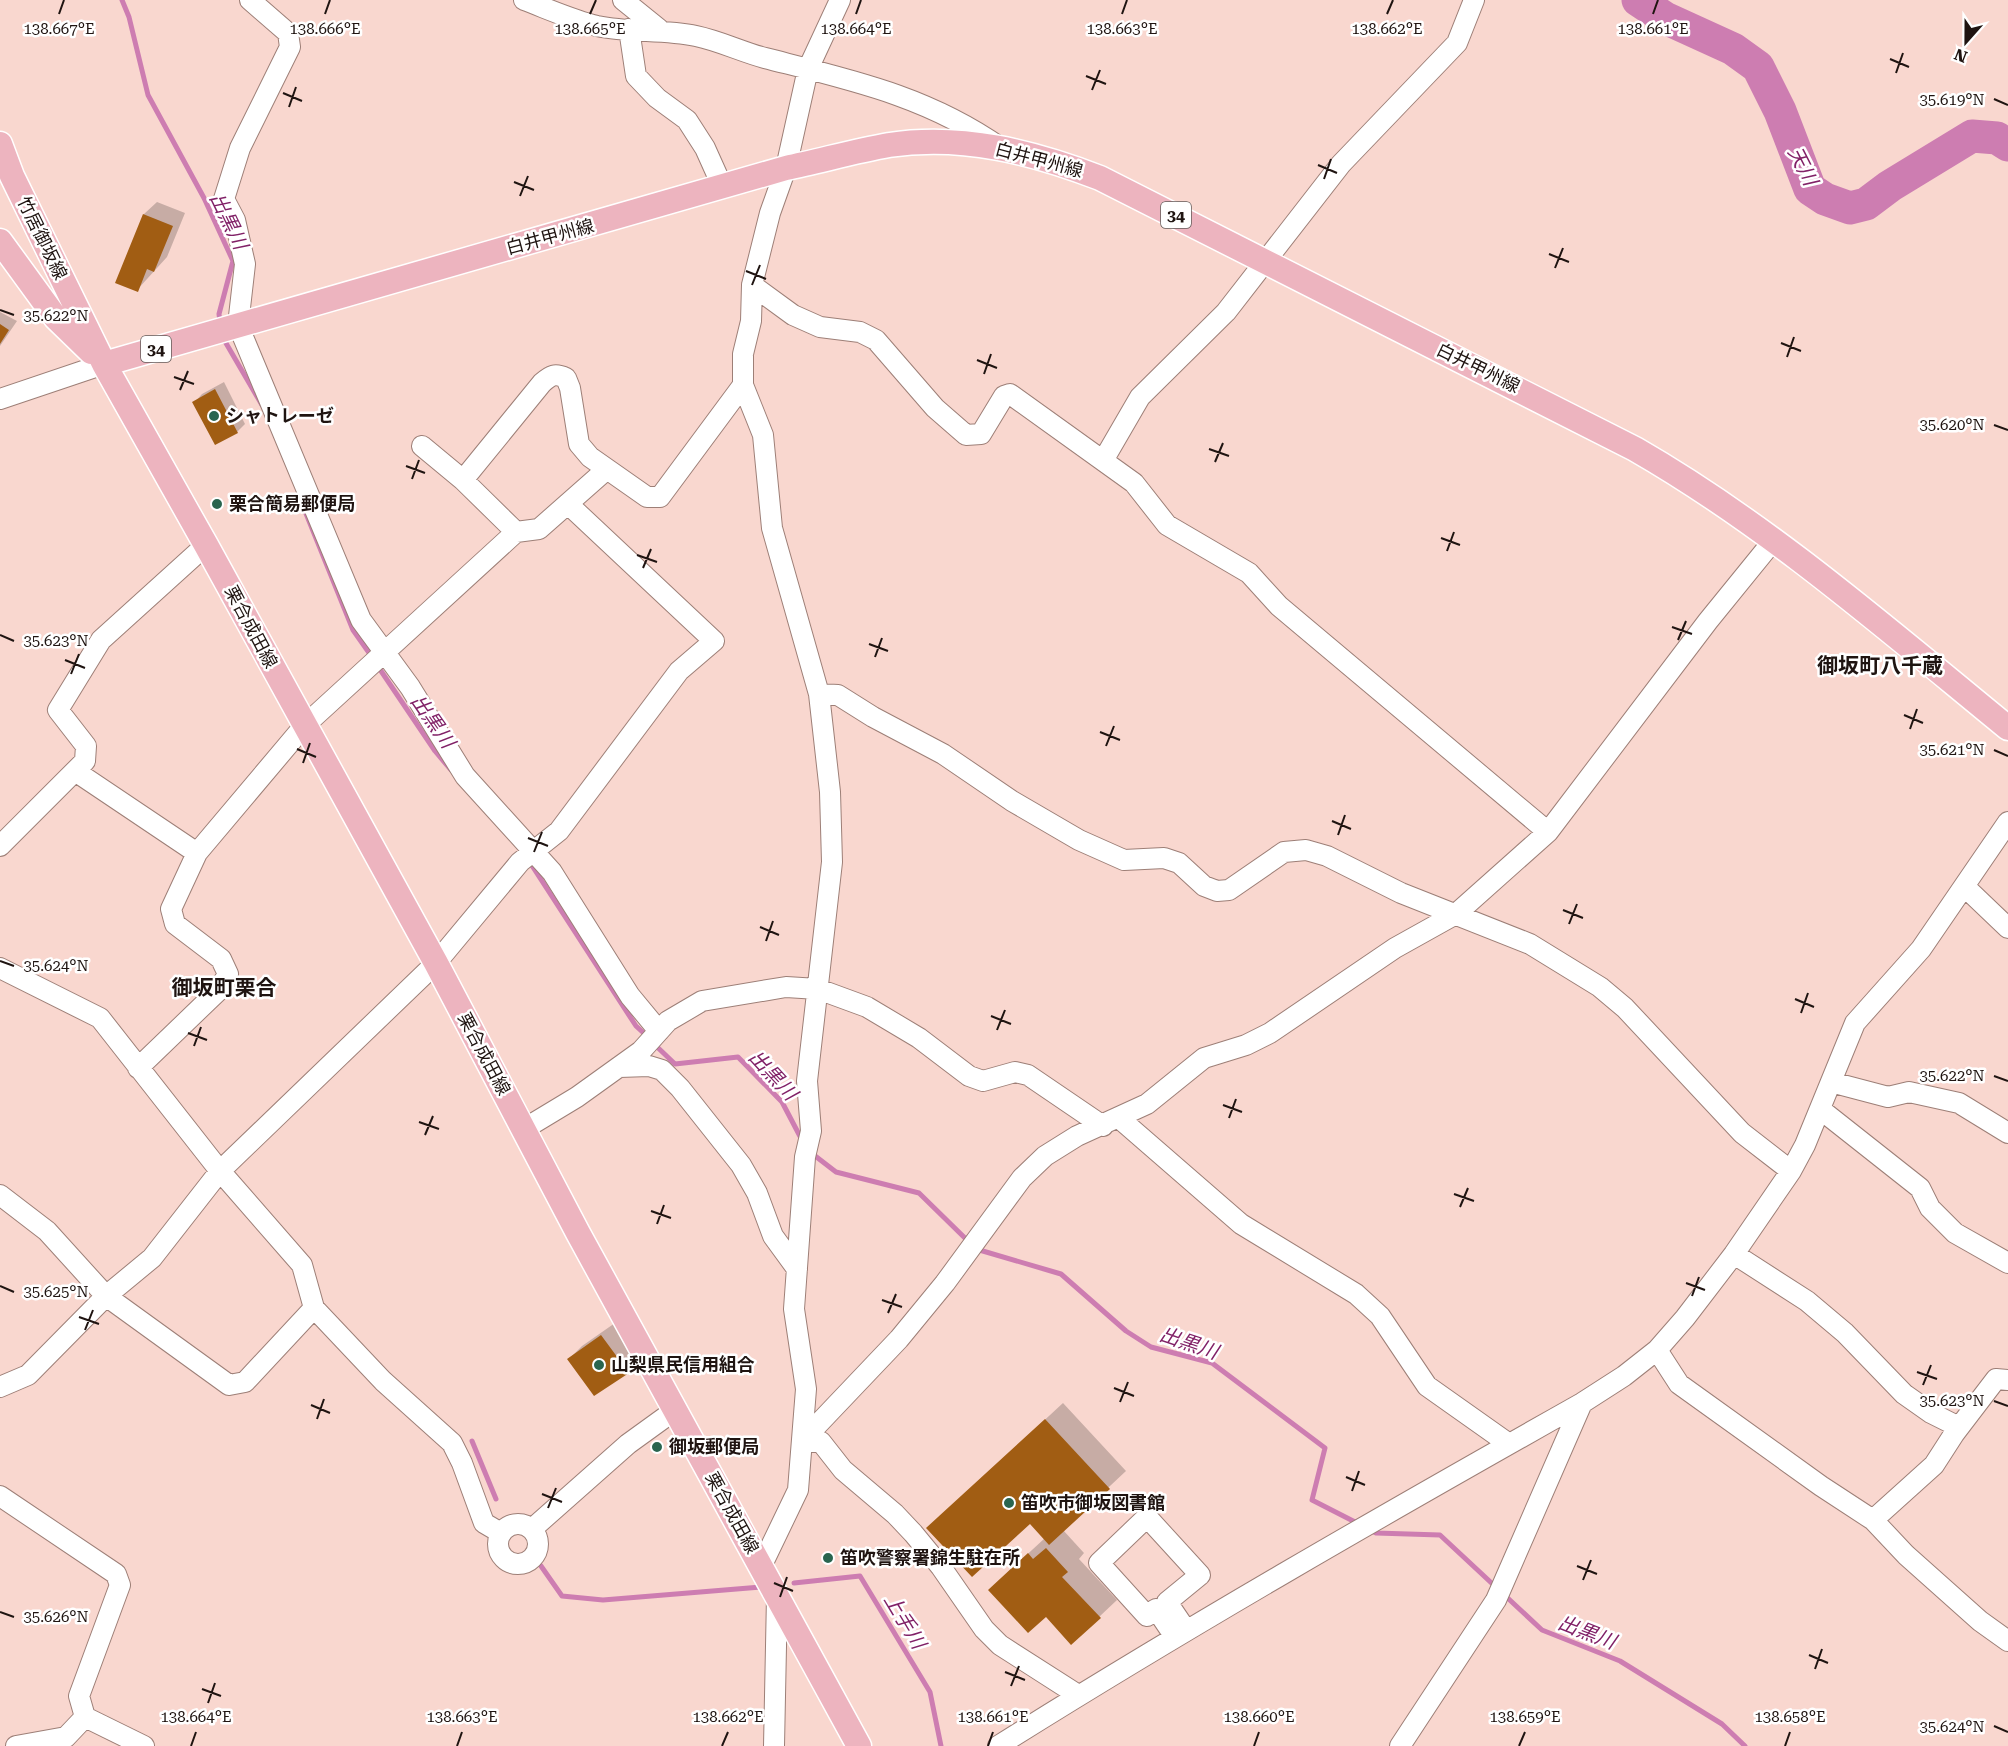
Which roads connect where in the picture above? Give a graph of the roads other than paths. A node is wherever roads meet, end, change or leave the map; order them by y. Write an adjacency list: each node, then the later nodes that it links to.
1 (250, 0): 16 (street)
2 (524, 0): 6 (street)
3 (623, 0): 7 (street)
4 (840, 0): 8 (street)
5 (1474, 0): 14 (street)
6 (629, 29): 7 (street); 12 (street)
7 (659, 30): 8 (street)
8 (808, 69): 10 (street); 11 (street)
9 (0, 144): 17 (main road, 竹居御坂線)
10 (1003, 148): 11 (main road, 白井甲州線 / 34); 14 (main road, 白井甲州線 / 34)
11 (786, 168): 12 (main road, 白井甲州線 / 34); 15 (street)
12 (723, 188): 16 (main road, 白井甲州線 / 34)
13 (0, 241): 17 (main road)
14 (1266, 262): 21 (street); 26 (main road, 白井甲州線 / 34)
15 (752, 285): 18 (street); 21 (street)
16 (236, 326): 17 (main road, 白井甲州線 / 34); 28 (street)
17 (104, 364): 19 (street); 27 (main road, 栗合成田線)
18 (743, 385): 22 (street); 29 (street)
19 (0, 399)
20 (422, 446): 23 (street)
21 (1104, 459): 34 (street)
22 (607, 469): 23 (street); 24 (street)
23 (463, 480): 25 (street)
24 (568, 504): 25 (street); 37 (street)
25 (516, 532): 28 (street)
26 (1773, 541): 31 (main road, 白井甲州線 / 34); 34 (street)
27 (206, 545): 30 (main road, 栗合成田線); 32 (street)
28 (384, 654): 30 (street); 37 (street)
29 (819, 694): 39 (street); 43 (street)
30 (304, 726): 36 (street); 41 (main road, 栗合成田線)
31 (2008, 728)
32 (75, 771): 35 (street); 36 (street)
33 (2008, 822): 38 (street)
34 (1548, 832): 39 (street)
35 (0, 846)
36 (197, 853): 46 (street)
37 (526, 856): 41 (street); 44 (street)
38 (1964, 886): 40 (street); 47 (street)
39 (1456, 914): 49 (street); 53 (street)
40 (2008, 928)
41 (436, 963): 50 (main road, 栗合成田線); 52 (street)
42 (0, 968): 46 (street)
43 (818, 989): 44 (street); 49 (street); 57 (street)
44 (659, 1031): 45 (street)
45 (619, 1067): 50 (street); 57 (street)
46 (138, 1068): 52 (street)
47 (1831, 1082): 48 (street); 51 (street)
48 (1820, 1109): 53 (street); 56 (street)
49 (1111, 1122): 66 (street); 67 (street)
50 (524, 1129): 64 (main road, 栗合成田線)
51 (2008, 1132)
52 (220, 1171): 58 (street); 59 (street)
53 (1791, 1171): 55 (street)
54 (0, 1195): 58 (street)
55 (1734, 1254): 60 (street); 65 (street)
56 (2008, 1263)
57 (797, 1269): 66 (street)
58 (106, 1296): 59 (street); 62 (street)
59 (314, 1308): 71 (street)
60 (1656, 1350): 63 (street); 69 (street)
61 (2008, 1380): 65 (street)
62 (0, 1387)
63 (1582, 1403): 67 (street); 83 (street)
64 (675, 1410): 70 (street); 72 (main road, 栗合成田線)
65 (1959, 1427): 69 (street)
66 (802, 1441): 72 (street); 76 (street)
67 (1509, 1444): 74 (street)
68 (0, 1496): 77 (street)
69 (1874, 1520): 75 (street)
70 (532, 1529): 71 (street); 71 (street)
71 (501, 1533)
72 (761, 1567): 73 (main road, 栗合成田線)
73 (777, 1596): 80 (street); 81 (main road, 栗合成田線)
74 (1180, 1633): 74 (street); 76 (street)
75 (2008, 1641)
76 (1078, 1695): 82 (street)
77 (85, 1717): 78 (street); 79 (street)
78 (16, 1746)
79 (144, 1746)
80 (774, 1746)
81 (859, 1746)
82 (998, 1746)
83 (1400, 1746)

